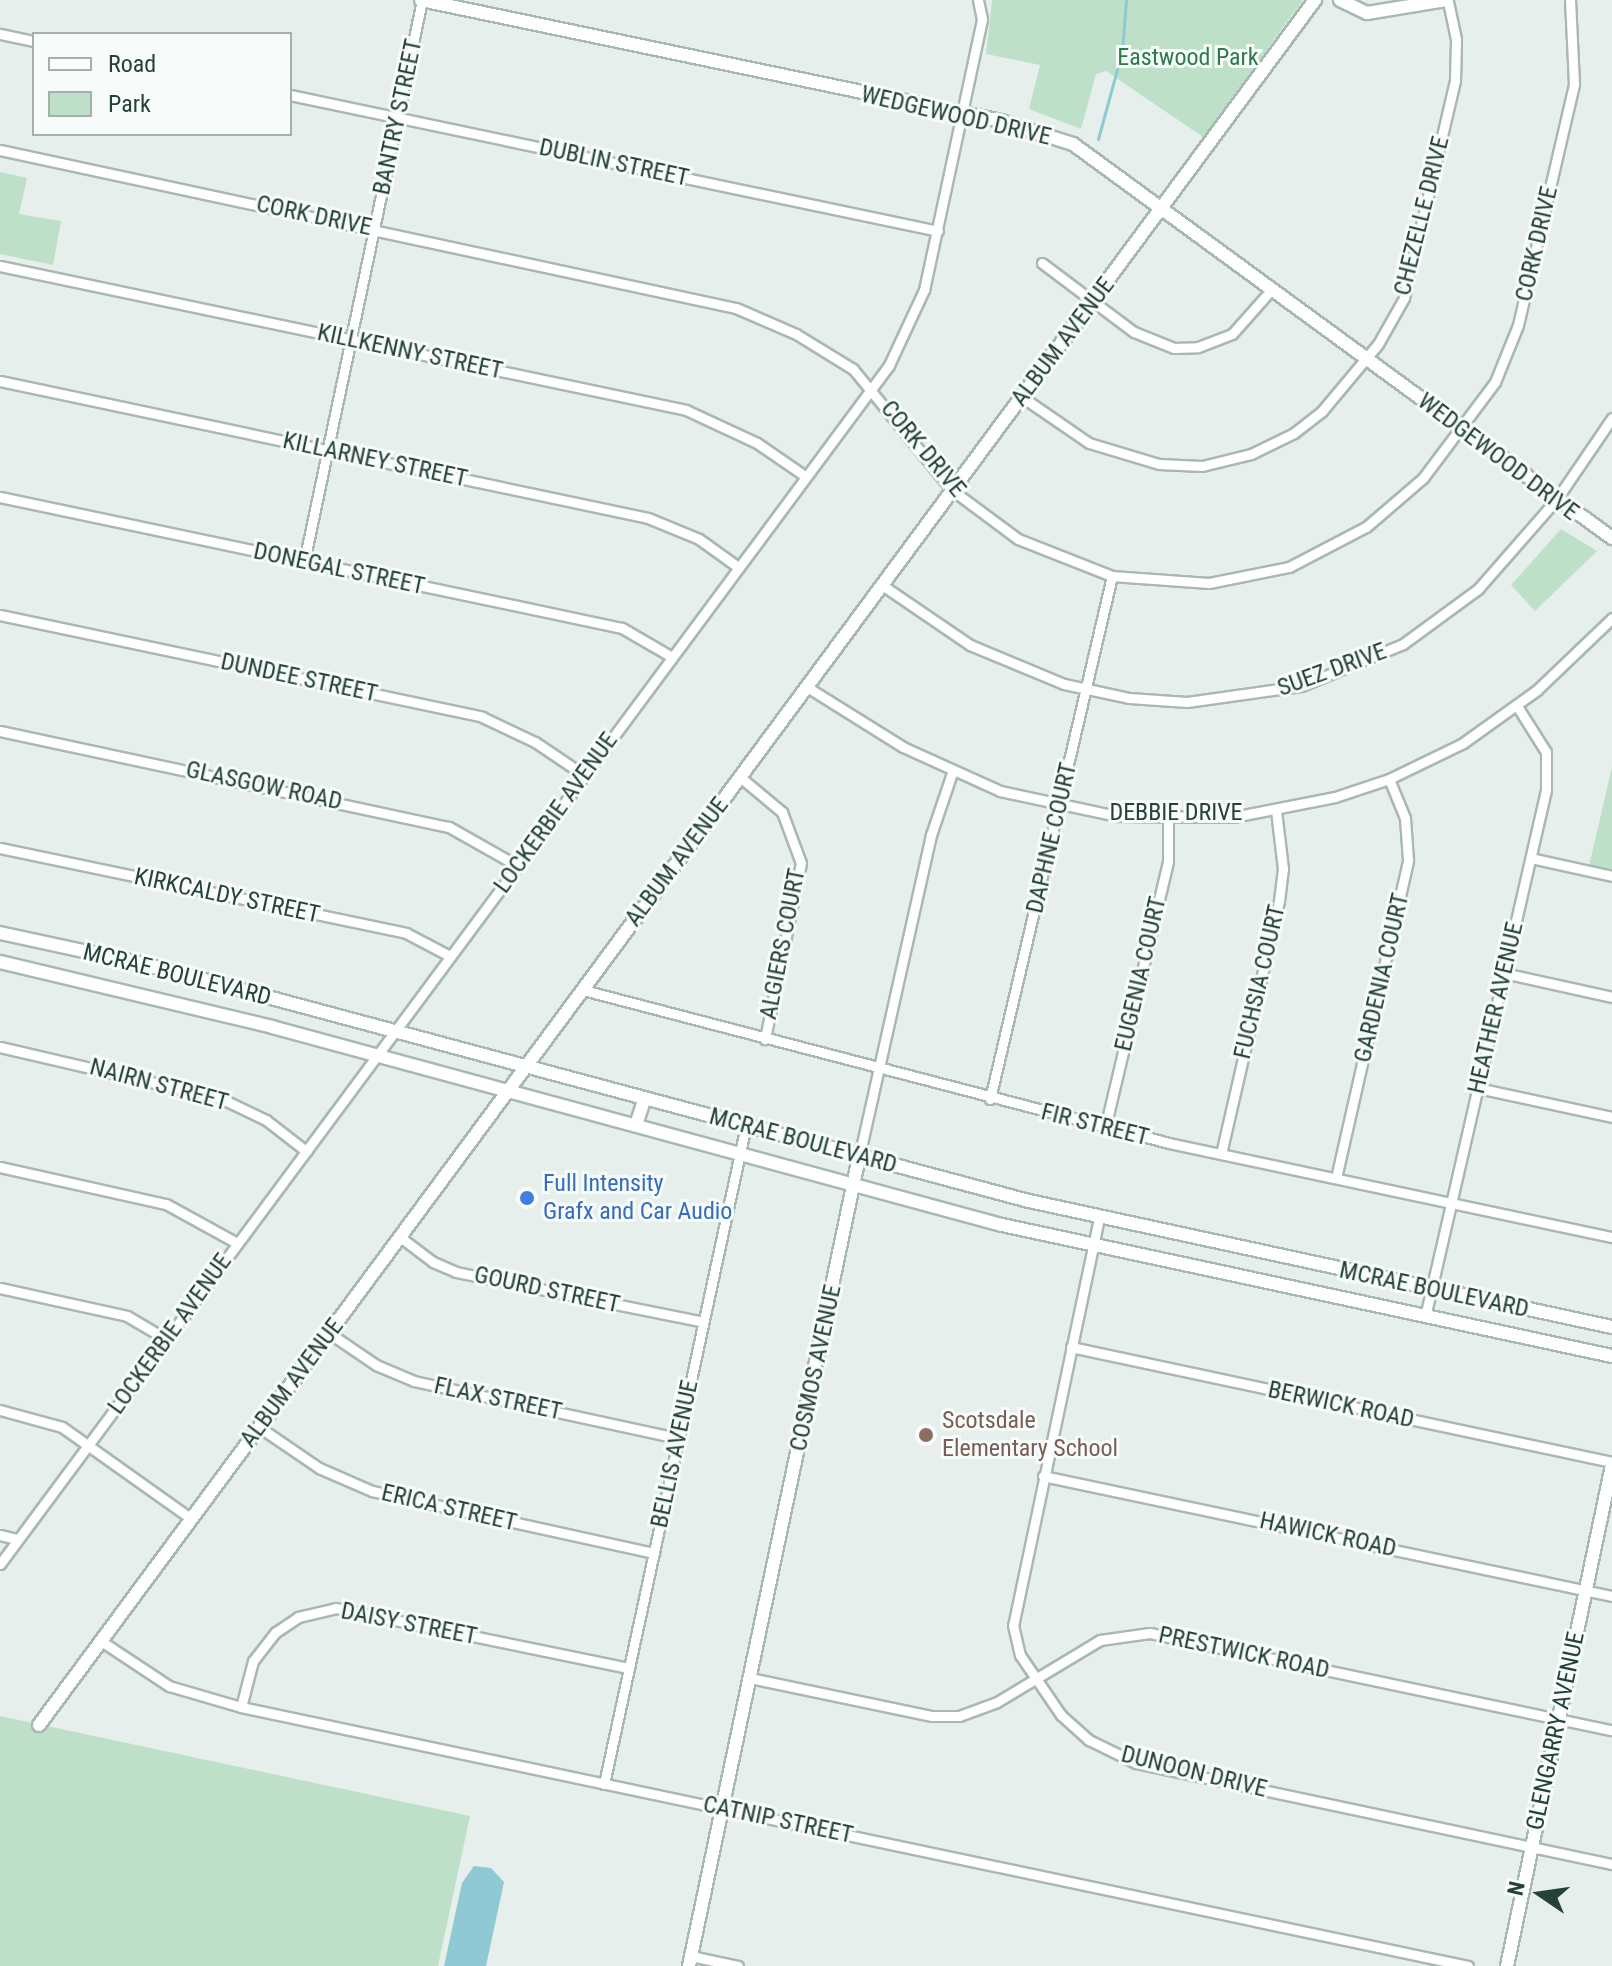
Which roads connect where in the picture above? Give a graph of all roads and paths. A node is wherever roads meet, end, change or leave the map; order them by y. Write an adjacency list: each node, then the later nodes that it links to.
1 (422, 0): 10 (street, WEDGEWOOD DRIVE); 11 (street, BANTRY STREET)
2 (1315, 0): 13 (street, ALBUM AVENUE)
3 (1340, 0): 4 (street)
4 (1447, 0): 21 (street, CHEZELLE DRIVE)
5 (1570, 0): 26 (street, CORK DRIVE)
6 (979, 2): 10 (street, LOCKERBIE AVENUE)
7 (0, 34): 8 (street)
8 (32, 41)
9 (292, 95): 11 (street, DUBLIN STREET)
10 (962, 114): 13 (street, WEDGEWOOD DRIVE); 15 (street, LOCKERBIE AVENUE)
11 (398, 118): 14 (street, BANTRY STREET); 15 (street, DUBLIN STREET)
12 (0, 150): 14 (street, CORK DRIVE)
13 (1163, 209): 18 (street, WEDGEWOOD DRIVE); 19 (street, ALBUM AVENUE)
14 (374, 229): 20 (street, BANTRY STREET); 23 (street, CORK DRIVE)
15 (938, 231): 23 (street, LOCKERBIE AVENUE)
16 (1042, 263): 19 (street)
17 (0, 266): 20 (street, KILLKENNY STREET)
18 (1272, 289): 19 (street); 21 (street, WEDGEWOOD DRIVE)
19 (1093, 302): 24 (street, ALBUM AVENUE)
20 (351, 340): 27 (street, BANTRY STREET); 28 (street, KILLKENNY STREET)
21 (1367, 359): 24 (street, CHEZELLE DRIVE); 26 (street, WEDGEWOOD DRIVE)
22 (0, 381): 27 (street, KILLARNEY STREET)
23 (872, 388): 28 (street, LOCKERBIE AVENUE); 29 (street, CORK DRIVE)
24 (1022, 397): 29 (street, ALBUM AVENUE)
25 (1612, 418): 31 (street, SUEZ DRIVE)
26 (1460, 429): 31 (street, WEDGEWOOD DRIVE); 35 (street, CORK DRIVE)
27 (327, 450): 33 (street, BANTRY STREET); 34 (street, KILLARNEY STREET)
28 (805, 476): 34 (street, LOCKERBIE AVENUE)
29 (952, 490): 35 (street, CORK DRIVE); 36 (street, ALBUM AVENUE)
30 (0, 497): 33 (street, DONEGAL STREET)
31 (1556, 500): 32 (street, WEDGEWOOD DRIVE); 41 (street, SUEZ DRIVE)
32 (1612, 538)
33 (304, 562): 39 (street, DONEGAL STREET)
34 (738, 567): 39 (street, LOCKERBIE AVENUE)
35 (1112, 576): 41 (street, DAPHNE COURT)
36 (882, 585): 40 (street, ALBUM AVENUE); 41 (street, SUEZ DRIVE)
37 (0, 615): 45 (street, DUNDEE STREET)
38 (1612, 618): 42 (street, DEBBIE DRIVE)
39 (672, 657): 45 (street, LOCKERBIE AVENUE)
40 (807, 687): 44 (street, DEBBIE DRIVE); 46 (street, ALBUM AVENUE)
41 (1085, 689): 48 (street, DAPHNE COURT)
42 (1517, 706): 47 (street, DEBBIE DRIVE); 52 (street, HEATHER AVENUE)
43 (0, 731): 53 (street, GLASGOW ROAD)
44 (952, 773): 48 (street, DEBBIE DRIVE); 66 (street, COSMOS AVENUE)
45 (584, 775): 53 (street, LOCKERBIE AVENUE)
46 (740, 777): 59 (street, ALBUM AVENUE); 62 (street, ALGIERS COURT)
47 (1389, 779): 49 (street, DEBBIE DRIVE); 80 (street, GARDENIA COURT)
48 (1059, 806): 50 (street, DEBBIE DRIVE); 70 (street, DAPHNE COURT)
49 (1276, 810): 50 (street, DEBBIE DRIVE); 77 (street, FUCHSIA COURT)
50 (1168, 818): 74 (street, EUGENIA COURT)
51 (0, 848): 56 (street, KIRKCALDY STREET)
52 (1531, 858): 54 (street); 58 (street, HEATHER AVENUE)
53 (518, 866): 56 (street, LOCKERBIE AVENUE)
54 (1612, 876)
55 (0, 933): 61 (street, MCRAE BOULEVARD)
56 (450, 956): 61 (street, LOCKERBIE AVENUE)
57 (0, 962): 64 (street, MCRAE BOULEVARD)
58 (1504, 973): 60 (street); 67 (street, HEATHER AVENUE)
59 (583, 990): 62 (street, FIR STREET); 65 (street, ALBUM AVENUE)
60 (1612, 997)
61 (395, 1033): 64 (street, LOCKERBIE AVENUE); 65 (street, MCRAE BOULEVARD)
62 (765, 1039): 66 (street, FIR STREET)
63 (0, 1047): 75 (street, NAIRN STREET)
64 (378, 1055): 68 (street, MCRAE BOULEVARD); 75 (street, LOCKERBIE AVENUE)
65 (525, 1066): 68 (street, ALBUM AVENUE); 69 (street, MCRAE BOULEVARD)
66 (878, 1070): 70 (street, FIR STREET); 78 (street, COSMOS AVENUE)
67 (1478, 1088): 71 (street); 82 (street, HEATHER AVENUE)
68 (506, 1091): 72 (street, MCRAE BOULEVARD); 84 (street, ALBUM AVENUE)
69 (645, 1098): 72 (street); 73 (street, MCRAE BOULEVARD)
70 (990, 1099): 74 (street, FIR STREET)
71 (1612, 1117)
72 (636, 1125): 76 (street, MCRAE BOULEVARD)
73 (746, 1125): 76 (street, BELLIS AVENUE); 78 (street, MCRAE BOULEVARD)
74 (1105, 1128): 77 (street, FIR STREET)
75 (306, 1151): 86 (street, LOCKERBIE AVENUE)
76 (739, 1152): 81 (street, MCRAE BOULEVARD); 91 (street, BELLIS AVENUE)
77 (1221, 1154): 80 (street, FIR STREET)
78 (859, 1157): 81 (street, COSMOS AVENUE); 83 (street, MCRAE BOULEVARD)
79 (0, 1167): 86 (street)
80 (1336, 1178): 82 (street, FIR STREET)
81 (855, 1183): 87 (street, MCRAE BOULEVARD); 113 (street, COSMOS AVENUE)
82 (1451, 1202): 85 (street, FIR STREET); 89 (street, HEATHER AVENUE)
83 (1099, 1218): 87 (street, DUNOON DRIVE); 89 (street, MCRAE BOULEVARD)
84 (400, 1237): 91 (street, GOURD STREET); 93 (street, ALBUM AVENUE)
85 (1612, 1237)
86 (237, 1243): 94 (street, LOCKERBIE AVENUE)
87 (1093, 1246): 90 (street, MCRAE BOULEVARD); 95 (street, DUNOON DRIVE)
88 (0, 1288): 94 (street)
89 (1431, 1290): 90 (street, HEATHER AVENUE); 92 (street, MCRAE BOULEVARD)
90 (1425, 1317): 96 (street, MCRAE BOULEVARD)
91 (703, 1322): 99 (street, BELLIS AVENUE)
92 (1612, 1327)
93 (329, 1333): 98 (street, ALBUM AVENUE); 99 (street, FLAX STREET)
94 (166, 1339): 100 (street, LOCKERBIE AVENUE)
95 (1071, 1347): 101 (street, BERWICK ROAD); 102 (street, DUNOON DRIVE)
96 (1612, 1356)
97 (0, 1410): 100 (street)
98 (259, 1427): 103 (street, ALBUM AVENUE); 106 (street, ERICA STREET)
99 (677, 1438): 106 (street, BELLIS AVENUE)
100 (89, 1445): 103 (street); 105 (street, LOCKERBIE AVENUE)
101 (1612, 1464): 108 (street, GLENGARRY AVENUE)
102 (1043, 1476): 108 (street, HAWICK ROAD); 112 (street, DUNOON DRIVE)
103 (190, 1518): 110 (street, ALBUM AVENUE)
104 (0, 1535): 105 (street)
105 (18, 1539): 107 (street, LOCKERBIE AVENUE)
106 (654, 1553): 111 (street, BELLIS AVENUE)
107 (0, 1564)
108 (1585, 1590): 109 (street, HAWICK ROAD); 115 (street, GLENGARRY AVENUE)
109 (1612, 1596)
110 (101, 1641): 114 (street, CATNIP STREET); 116 (street, ALBUM AVENUE)
111 (629, 1668): 114 (street, DAISY STREET); 118 (street, BELLIS AVENUE)
112 (1035, 1677): 113 (street, PRESTWICK ROAD); 115 (street, PRESTWICK ROAD); 120 (street, DUNOON DRIVE)
113 (750, 1678): 119 (street, COSMOS AVENUE)
114 (241, 1707): 118 (street, CATNIP STREET)
115 (1559, 1718): 117 (street, PRESTWICK ROAD); 120 (street, GLENGARRY AVENUE)
116 (39, 1725)
117 (1612, 1730)
118 (604, 1784): 119 (street, CATNIP STREET)
119 (722, 1808): 122 (street, COSMOS AVENUE); 124 (street, CATNIP STREET)
120 (1532, 1847): 121 (street, DUNOON DRIVE); 125 (street, GLENGARRY AVENUE)
121 (1612, 1864)
122 (690, 1961): 123 (street)
123 (738, 1966)
124 (1468, 1966)
125 (1507, 1966)

